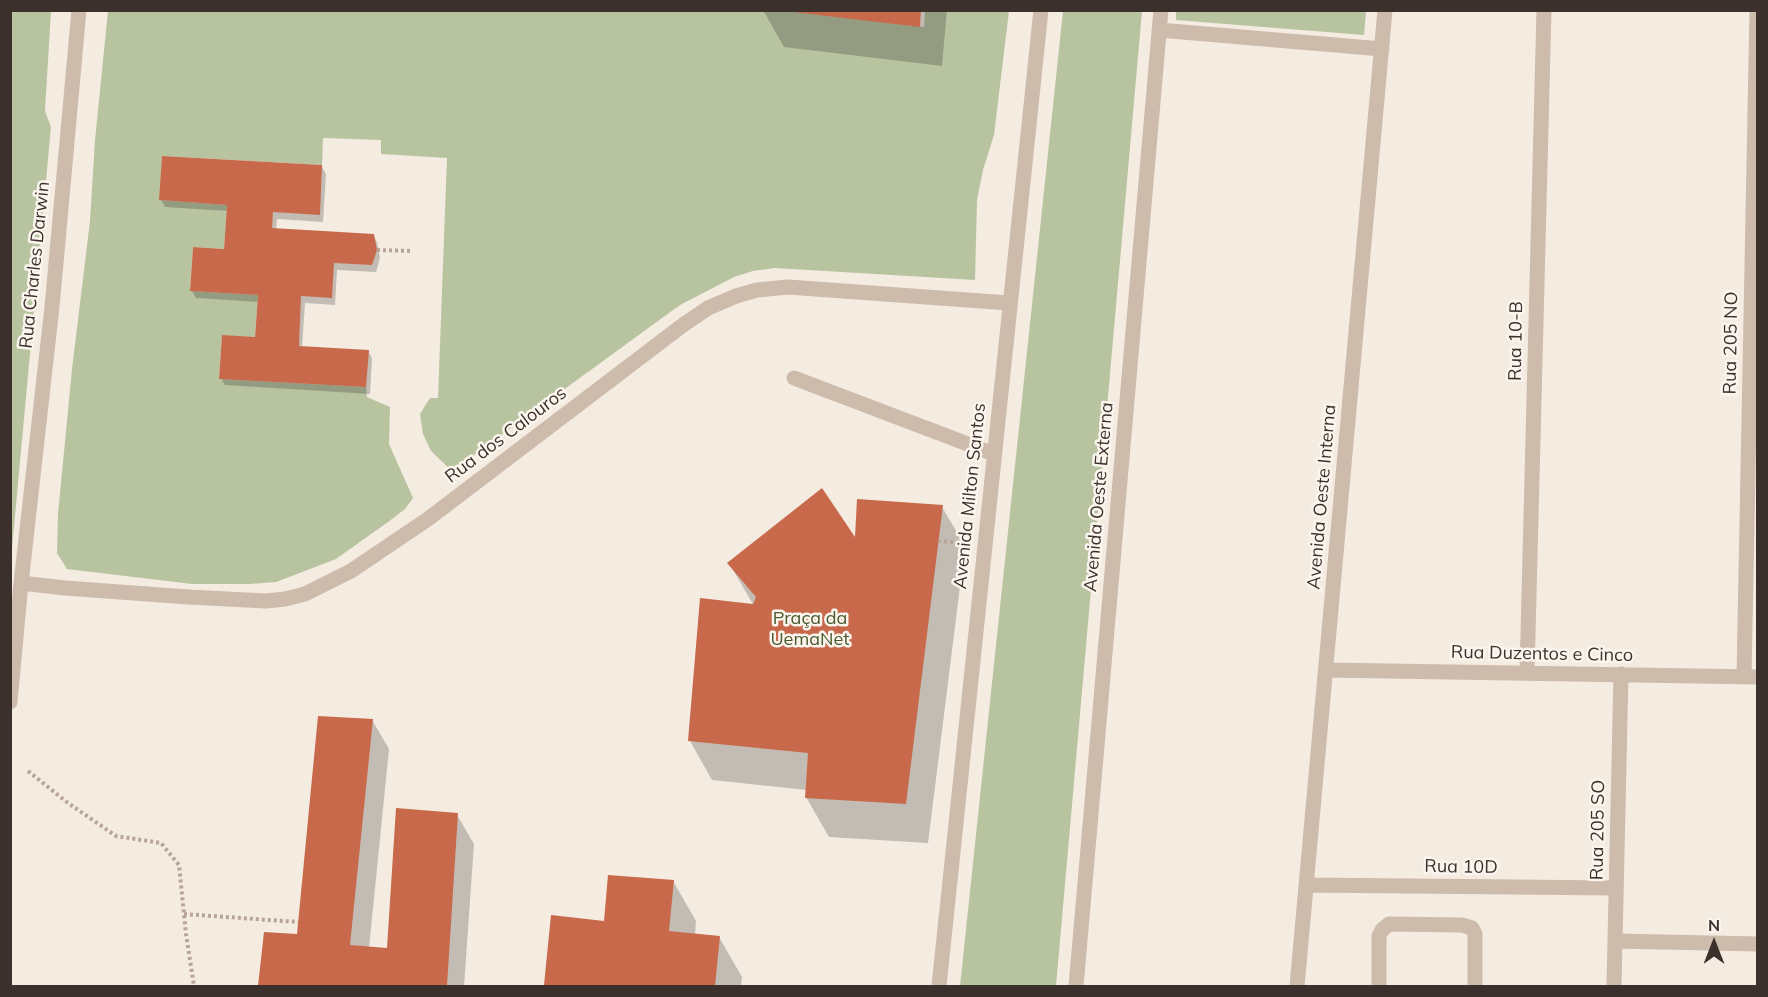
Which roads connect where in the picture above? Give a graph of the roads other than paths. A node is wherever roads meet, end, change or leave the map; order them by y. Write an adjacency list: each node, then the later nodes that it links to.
1 (79, 10): 14 (street, Rua Charles Darwin)
2 (1041, 10): 10 (street, Avenida Milton Santos)
3 (1161, 10): 7 (street, Avenida Oeste Externa)
4 (1385, 10): 8 (street, Avenida Oeste Interna)
5 (1544, 10): 16 (street, Rua 10-B)
6 (1756, 10): 9 (street, Rua 205 NO)
7 (1159, 30): 8 (street); 25 (street, Avenida Oeste Externa)
8 (1382, 49): 15 (street, Avenida Oeste Interna)
9 (1755, 208): 12 (street, Rua 205 NO)
10 (1009, 303): 13 (street, Avenida Milton Santos); 14 (street, Rua dos Calouros)
11 (794, 378): 13 (street)
12 (1753, 415): 18 (street, Rua 205 NO)
13 (994, 454): 24 (street, Avenida Milton Santos)
14 (21, 582): 19 (street, Rua Charles Darwin)
15 (1326, 670): 16 (street, Rua Duzentos e Cinco); 20 (street, Avenida Oeste Interna)
16 (1527, 673): 17 (street, Rua Duzentos e Cinco)
17 (1621, 674): 18 (street, Rua Duzentos e Cinco); 21 (street, Rua 205 SO)
18 (1751, 676)
19 (10, 702)
20 (1306, 885): 21 (street, Rua 10D); 26 (street, Avenida Oeste Interna)
21 (1617, 888): 22 (street, Rua 205 SO)
22 (1615, 941): 23 (street); 29 (street, Rua 205 SO)
23 (1758, 944)
24 (939, 987)
25 (1076, 987)
26 (1297, 987)
27 (1379, 987): 28 (street)
28 (1475, 987)
29 (1614, 987)

